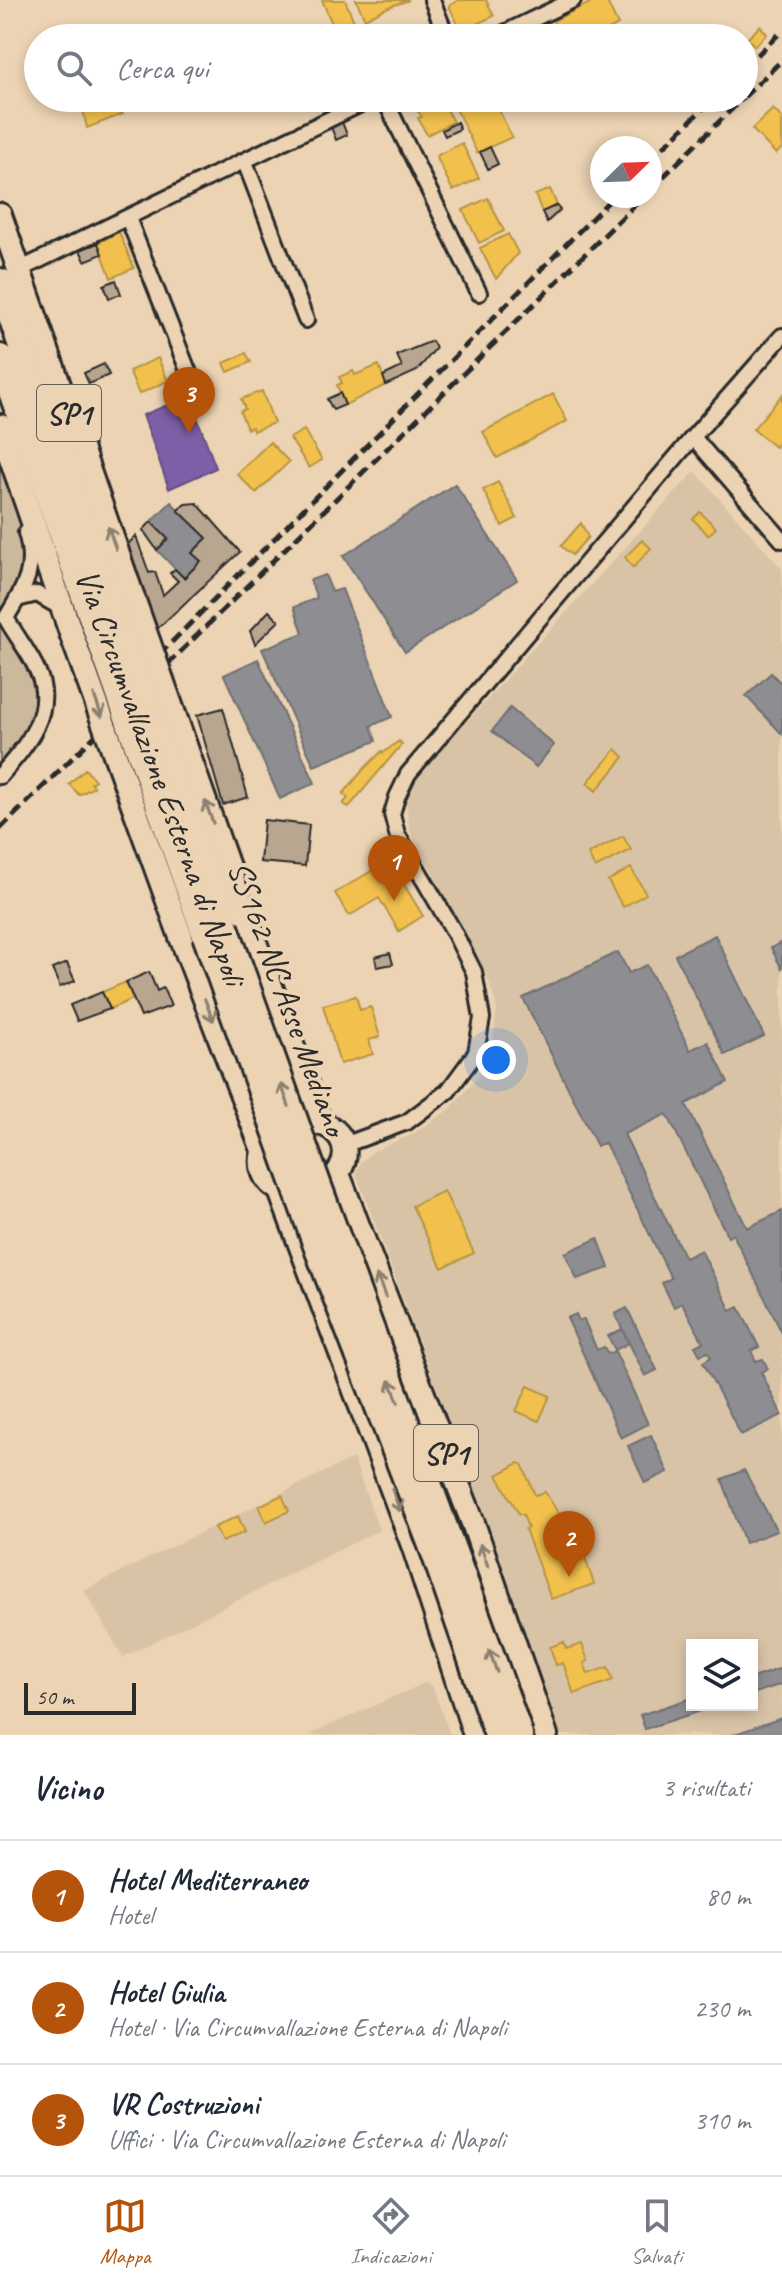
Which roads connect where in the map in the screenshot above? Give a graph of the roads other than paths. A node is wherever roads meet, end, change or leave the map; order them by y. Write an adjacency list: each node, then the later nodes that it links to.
1 (432, 0): 4 (street)
2 (573, 0): 3 (street)
3 (551, 5): 5 (street)
4 (441, 24)
5 (518, 24)
6 (345, 112): 8 (street)
7 (391, 112): 12 (street)
8 (245, 162): 10 (street); 13 (street)
9 (0, 215): 11 (main road)
10 (128, 218): 11 (street); 16 (street)
11 (10, 276): 23 (highway, SS162 NC Asse Mediano, one-way to 11)
12 (479, 293)
13 (306, 320)
14 (782, 336): 18 (street)
15 (0, 358): 23 (highway, SS162 NC Asse Mediano)
16 (198, 396)
17 (0, 426): 19 (main road, Via Circumvallazione Esterna di Napoli / SP1)
18 (693, 437): 20 (street); 25 (street)
19 (17, 474): 21 (street); 22 (main road, Via Circumvallazione Esterna di Napoli / SP1)
20 (782, 540)
21 (17, 599): 22 (street); 24 (street)
22 (63, 609): 23 (main road, Via Circumvallazione Esterna di Napoli / SP1)
23 (105, 622): 25 (main road, Via Circumvallazione Esterna di Napoli / SP1, one-way to 23, bridge); 26 (main road, Via Circumvallazione Esterna di Napoli / SP1, one-way to 26, bridge); 27 (highway, SS162 NC Asse Mediano, bridge); 28 (highway, SS162 NC Asse Mediano, one-way to 23, bridge)
24 (0, 776)
25 (344, 1145): 29 (main road, SP1, one-way to 25)
26 (475, 1735)
27 (498, 1735)
28 (519, 1735)
29 (546, 1735)

